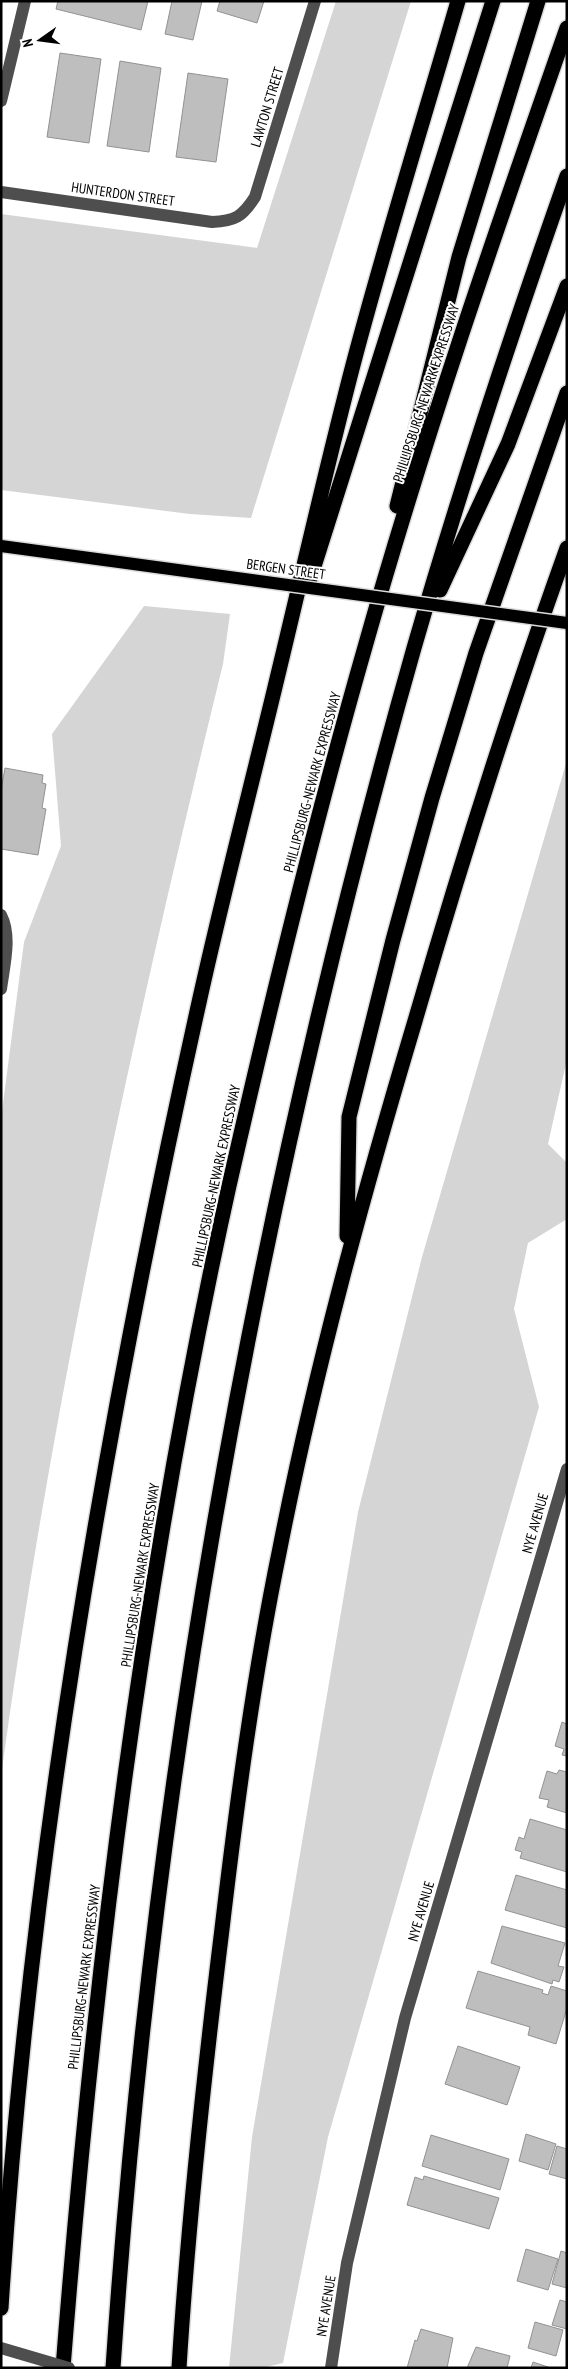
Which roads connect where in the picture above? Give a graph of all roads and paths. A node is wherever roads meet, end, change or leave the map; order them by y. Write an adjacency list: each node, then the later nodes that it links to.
1 (25, 1): 7 (street)
2 (315, 1): 10 (street, LAWTON STREET)
3 (458, 1): 17 (highway)
4 (494, 1): 17 (highway)
5 (538, 1): 18 (highway)
6 (567, 28): 18 (highway, PHILLIPSBURG-NEWARK EXPRESSWAY)
7 (1, 101)
8 (567, 176): 16 (highway)
9 (1, 192): 10 (street, HUNTERDON STREET)
10 (239, 217)
11 (567, 286): 16 (highway)
12 (567, 393): 21 (highway)
13 (1, 546): 15 (main road, BERGEN STREET, bridge)
14 (567, 548): 21 (highway)
15 (567, 623)
16 (416, 644): 27 (highway)
17 (274, 690): 23 (highway)
18 (348, 712): 25 (highway, PHILLIPSBURG-NEWARK EXPRESSWAY)
19 (1, 915): 20 (street)
20 (1, 989)
21 (346, 1259): 28 (highway)
22 (567, 1469): 29 (street, NYE AVENUE)
23 (1, 2308)
24 (1, 2348): 26 (street, bridge)
25 (63, 2368)
26 (69, 2368)
27 (113, 2368)
28 (179, 2368)
29 (331, 2368)

